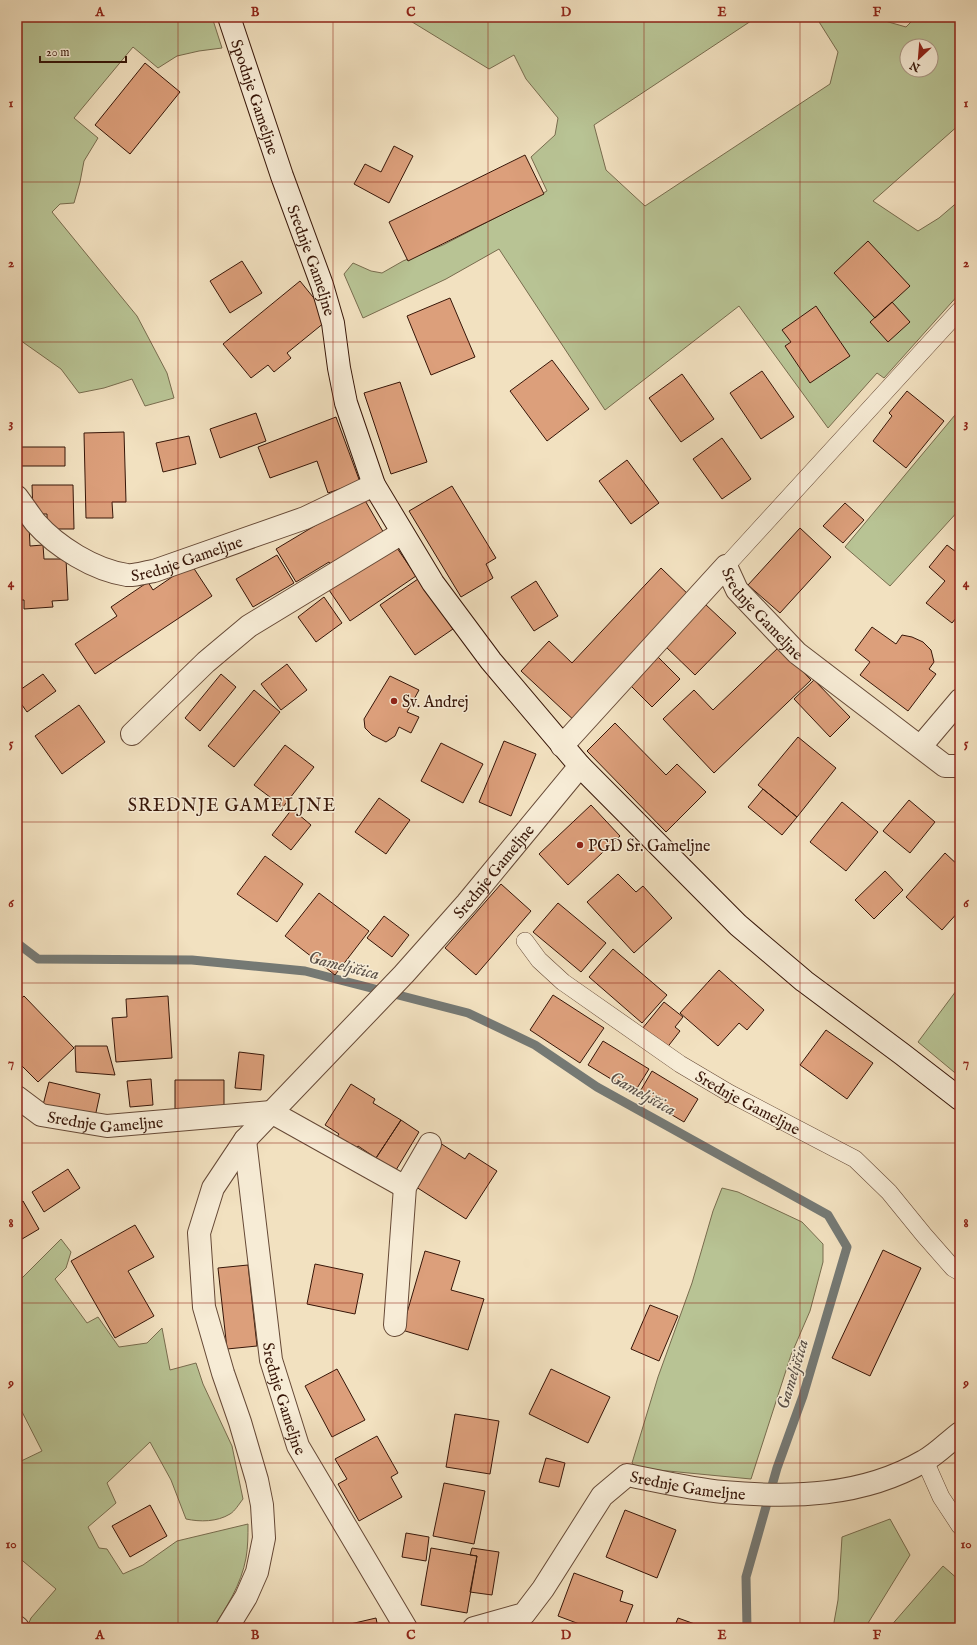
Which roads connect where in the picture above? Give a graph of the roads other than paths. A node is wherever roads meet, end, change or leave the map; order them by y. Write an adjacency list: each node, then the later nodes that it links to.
1 (229, 17): 2 (street, Spodnje Gameljne)
2 (282, 176): 4 (street, Srednje Gameljne)
3 (960, 310): 7 (lane)
4 (374, 485): 5 (street, Srednje Gameljne); 6 (street, Srednje Gameljne)
5 (17, 497)
6 (402, 533): 9 (street); 10 (street, Srednje Gameljne)
7 (726, 566): 10 (street, Srednje Gameljne); 11 (street, Srednje Gameljne)
8 (960, 700): 11 (street)
9 (132, 734)
10 (562, 746): 12 (street, Srednje Gameljne)
11 (921, 746): 13 (street, Srednje Gameljne)
12 (580, 766): 16 (street, Srednje Gameljne); 17 (street, Srednje Gameljne)
13 (960, 766)
14 (525, 941): 21 (lane, Srednje Gameljne)
15 (17, 1097): 17 (street, Srednje Gameljne)
16 (960, 1099)
17 (271, 1112): 18 (street); 20 (street)
18 (245, 1140): 26 (street); 27 (street, Srednje Gameljne)
19 (430, 1144): 20 (street)
20 (405, 1187): 22 (street)
21 (960, 1272)
22 (395, 1325)
23 (960, 1433): 24 (street, Srednje Gameljne)
24 (925, 1461): 25 (lane); 28 (street, Srednje Gameljne)
25 (960, 1526)
26 (227, 1628)
27 (406, 1628)
28 (474, 1628)

